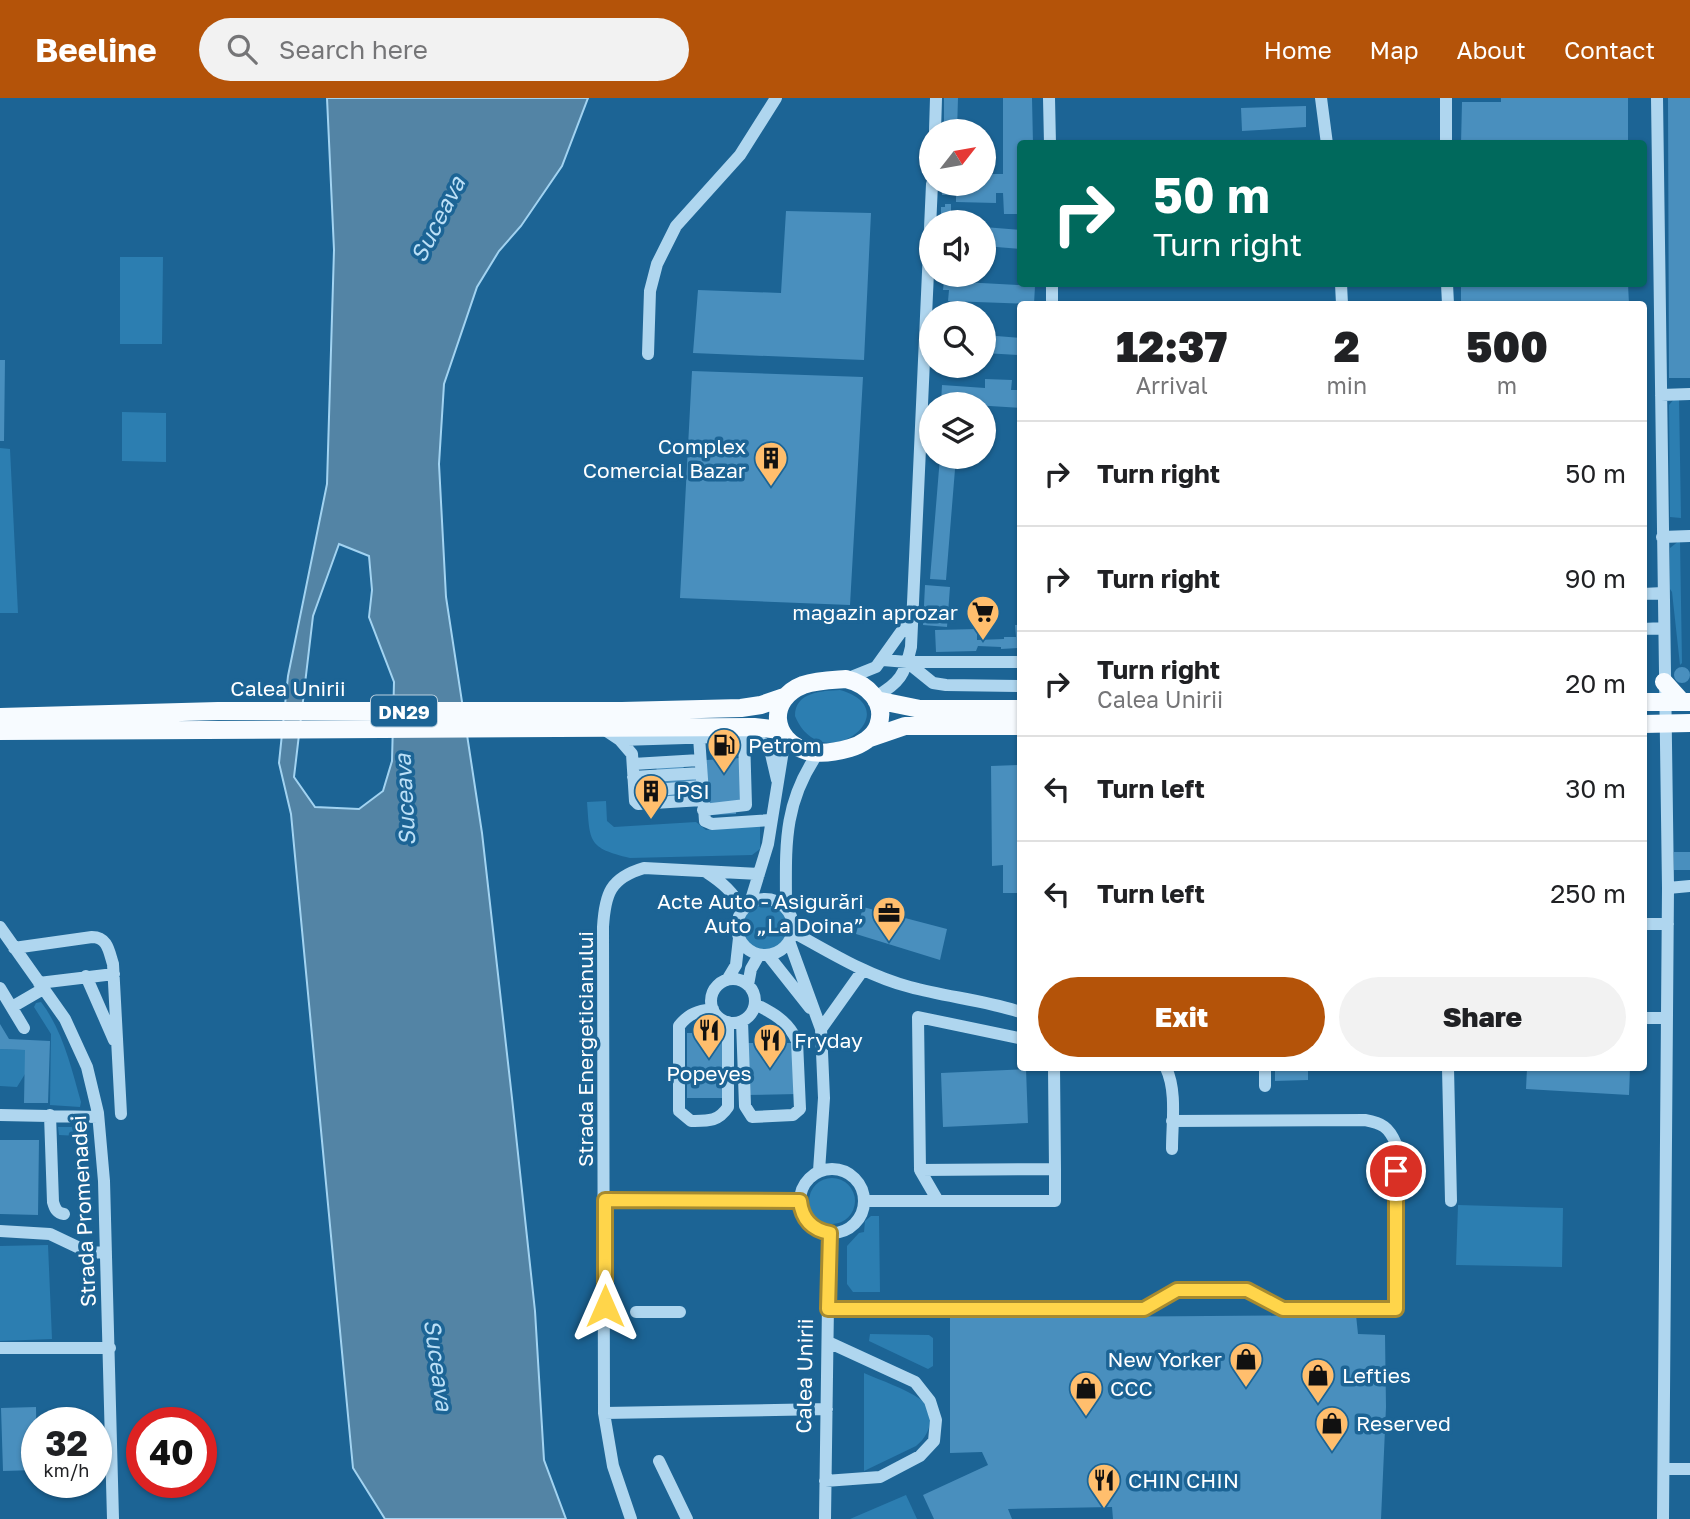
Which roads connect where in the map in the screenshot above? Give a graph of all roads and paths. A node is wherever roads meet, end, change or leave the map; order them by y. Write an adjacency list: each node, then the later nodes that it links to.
1 (776, 98): 12 (street)
2 (936, 98): 7 (street)
3 (1049, 98): 8 (street)
4 (1321, 98): 9 (street)
5 (1446, 98): 10 (street)
6 (1657, 98): 14 (street)
7 (935, 119)
8 (1050, 140)
9 (1326, 140)
10 (1446, 140)
11 (931, 196): 19 (street)
12 (648, 354)
13 (1690, 394): 14 (street)
14 (1661, 395): 16 (street)
15 (1690, 536): 16 (street)
16 (1662, 537): 17 (street)
17 (1663, 593): 18 (street); 20 (street)
18 (1647, 594)
19 (913, 615): 22 (street); 24 (street)
20 (1664, 628): 21 (street); 26 (street)
21 (1647, 629)
22 (883, 660): 24 (street); 25 (street)
23 (1017, 662): 24 (street)
24 (907, 663): 27 (street); 29 (street)
25 (846, 679): 28 (main road, DN29); 29 (main road)
26 (1664, 682): 31 (main road)
27 (1017, 686)
28 (783, 697): 34 (main road, Calea Unirii / DN29); 40 (main road)
29 (876, 698): 32 (main road); 43 (main road)
30 (1647, 702): 31 (main road)
31 (1679, 702): 35 (street)
32 (1017, 709)
33 (0, 717): 34 (main road, Calea Unirii / DN29)
34 (594, 722): 39 (main road, Calea Unirii / DN29); 40 (main road, Calea Unirii / DN29); 44 (street)
35 (1665, 723): 36 (main road); 37 (main road); 54 (street)
36 (1690, 723)
37 (1647, 724)
38 (1017, 726): 43 (main road)
39 (0, 731)
40 (783, 734): 45 (main road, DN29); 48 (street)
41 (699, 737): 42 (street); 44 (street); 46 (street)
42 (744, 737): 48 (street); 49 (street)
43 (870, 738): 45 (main road)
44 (620, 740): 47 (street)
45 (818, 753): 56 (street)
46 (701, 766): 47 (street); 49 (street)
47 (633, 771): 49 (street)
48 (777, 780): 50 (street)
49 (702, 799): 50 (street)
50 (771, 820): 52 (street)
51 (706, 872): 52 (street, Strada Energeticianului); 55 (street); 97 (street, Strada Energeticianului)
52 (759, 874): 55 (street)
53 (1690, 886): 54 (street)
54 (1668, 888): 58 (street)
55 (746, 907): 56 (street); 61 (street)
56 (786, 908): 60 (street)
57 (1647, 924): 58 (street)
58 (1668, 924): 76 (street)
59 (0, 927): 62 (street, Strada Promenadei)
60 (791, 937): 63 (street); 64 (street); 79 (street)
61 (739, 938): 63 (street); 67 (street)
62 (14, 948): 65 (street); 69 (street, Strada Promenadei)
63 (764, 955): 68 (street); 79 (street)
64 (863, 970): 74 (street); 79 (street)
65 (114, 974): 66 (street); 82 (street)
66 (86, 976): 69 (street); 82 (street)
67 (727, 980): 68 (street); 73 (street)
68 (748, 985): 71 (street)
69 (41, 986): 72 (street); 91 (street, Strada Promenadei)
70 (0, 989): 72 (street)
71 (755, 1004): 77 (street); 77 (street)
72 (12, 1007): 80 (street)
73 (713, 1009): 78 (street); 78 (street)
74 (1017, 1011)
75 (1647, 1018): 76 (street)
76 (1667, 1018): 115 (street)
77 (742, 1021): 78 (street)
78 (729, 1022)
79 (819, 1022): 96 (street)
80 (24, 1028)
81 (1017, 1038): 95 (street)
82 (118, 1049): 88 (street)
83 (1054, 1071): 94 (street)
84 (1168, 1071): 92 (street)
85 (1265, 1071): 87 (street)
86 (1448, 1071): 101 (street)
87 (1265, 1086)
88 (121, 1114)
89 (0, 1115): 90 (street)
90 (50, 1115): 91 (street); 102 (street)
91 (98, 1117): 105 (street, Strada Promenadei)
92 (1172, 1121): 93 (street); 106 (street)
93 (1172, 1149)
94 (1055, 1169): 95 (street); 100 (street)
95 (920, 1170): 100 (street)
96 (819, 1171): 98 (street); 99 (street)
97 (605, 1200): 98 (street); 113 (street, Strada Energeticianului)
98 (800, 1201): 104 (street)
99 (865, 1201): 100 (street); 104 (street)
100 (938, 1201)
101 (1451, 1201)
102 (65, 1214)
103 (0, 1231): 105 (street)
104 (830, 1233): 106 (street, Calea Unirii)
105 (107, 1252): 111 (street, Strada Promenadei)
106 (828, 1309): 109 (street, Calea Unirii)
107 (636, 1312): 108 (street)
108 (680, 1312)
109 (828, 1342): 112 (street, Calea Unirii); 117 (street)
110 (0, 1348): 111 (street)
111 (110, 1348): 118 (street, Strada Promenadei)
112 (827, 1409): 113 (street); 117 (street, Calea Unirii)
113 (604, 1413): 119 (street, Strada Energeticianului)
114 (659, 1461): 120 (street)
115 (1664, 1469): 116 (street); 122 (street)
116 (1690, 1469)
117 (825, 1481): 121 (street, Calea Unirii)
118 (113, 1519)
119 (631, 1519)
120 (687, 1519)
121 (825, 1519)
122 (1663, 1519)

